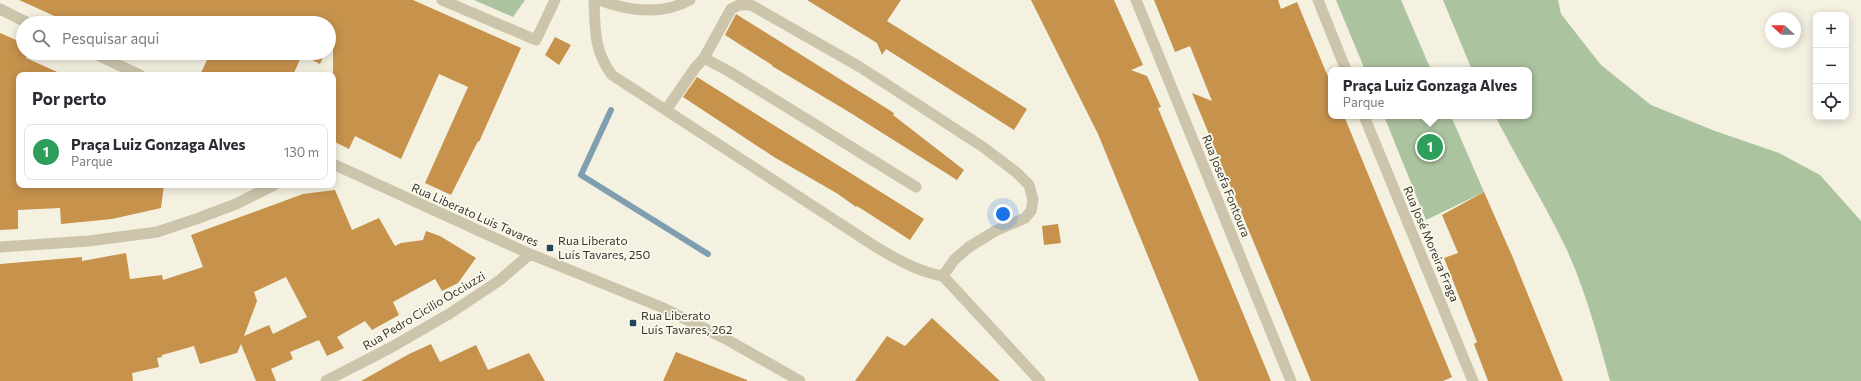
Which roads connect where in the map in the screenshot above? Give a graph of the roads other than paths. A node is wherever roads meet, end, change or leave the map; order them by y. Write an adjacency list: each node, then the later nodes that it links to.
1 (442, 0): 2 (street)
2 (555, 0)
3 (594, 0): 14 (street)
4 (599, 0): 5 (street)
5 (690, 0)
6 (1136, 0): 25 (street, Rua Josefa Fontoura)
7 (1318, 0): 12 (street)
8 (0, 10): 9 (street)
9 (16, 17)
10 (704, 58): 14 (street); 17 (street); 21 (street)
11 (108, 60): 13 (street)
12 (1345, 67)
13 (134, 72)
14 (666, 110): 21 (street)
15 (1365, 119): 26 (street, Rua José Moreira Fraga)
16 (336, 165): 20 (street, Rua Liberato Luis Tavares)
17 (916, 187)
18 (268, 188): 19 (street)
19 (0, 247)
20 (530, 254): 22 (street, Rua Pedro Cicilio Occiuzzi); 23 (street, Rua Liberato Luis Tavares)
21 (943, 276): 24 (street)
22 (326, 381)
23 (800, 381)
24 (1040, 381)
25 (1291, 381)
26 (1474, 381)

